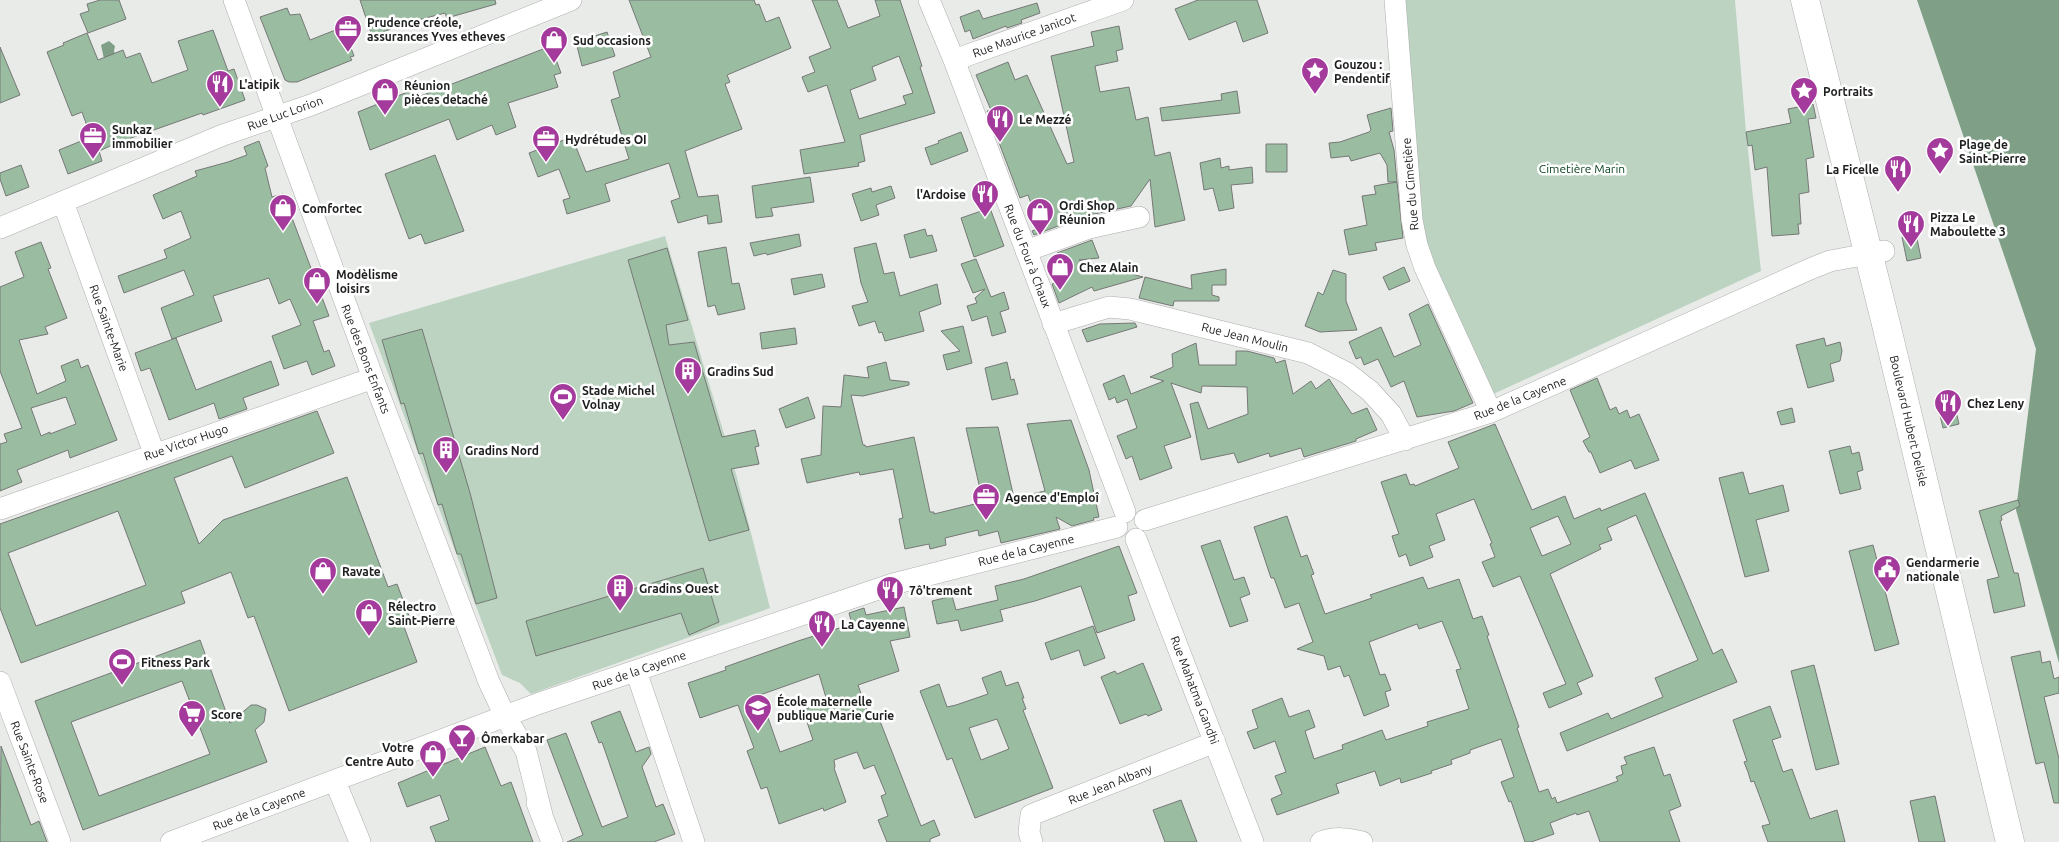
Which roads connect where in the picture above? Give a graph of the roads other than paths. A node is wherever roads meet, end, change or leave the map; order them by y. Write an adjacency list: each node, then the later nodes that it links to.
1 (234, 0): 9 (street, Rue des Bons Enfants)
2 (572, 0): 9 (street, Rue Luc Lorion)
3 (929, 0): 8 (street, Rue du Four à Chaux)
4 (1123, 0): 8 (street, Rue Maurice Janicot)
5 (1394, 0): 17 (street, Rue du Cimetière)
6 (1805, 0): 14 (main road, Boulevard Hubert Delisle)
7 (1821, 0): 14 (main road)
8 (954, 60): 13 (street, Rue du Four à Chaux)
9 (277, 117): 10 (street, Rue Luc Lorion); 16 (street, Rue des Bons Enfants)
10 (63, 202): 12 (street, Rue Luc Lorion); 19 (street, Rue Sainte-Marie)
11 (1139, 217): 13 (street)
12 (0, 228)
13 (1026, 251): 15 (street, Rue du Four à Chaux)
14 (1876, 254): 17 (street, Rue de la Cayenne); 37 (main road, Boulevard Hubert Delisle); 38 (main road)
15 (1053, 324): 18 (street, Rue Jean Moulin); 21 (street, Rue du Four à Chaux)
16 (373, 378): 19 (street, Rue Victor Hugo); 25 (street, Rue des Bons Enfants)
17 (1491, 412): 18 (street, Rue de la Cayenne)
18 (1405, 440): 22 (street, Rue de la Cayenne)
19 (154, 453): 20 (street, Rue Victor Hugo)
20 (0, 509)
21 (1121, 520): 22 (street); 23 (street, Rue de la Cayenne)
22 (1140, 529): 26 (street, Rue Mahatma Gandhi)
23 (636, 671): 25 (street, Rue de la Cayenne); 32 (street)
24 (0, 682): 28 (street, Rue Sainte-Rose)
25 (505, 716): 27 (street, Rue de la Cayenne); 31 (street, Rue des Bons Enfants)
26 (1215, 742): 33 (street, Rue Jean Albany); 34 (street, Rue Mahatma Gandhi)
27 (335, 781): 29 (street, Rue de la Cayenne); 30 (street)
28 (60, 842)
29 (171, 842)
30 (360, 842)
31 (552, 842)
32 (694, 842)
33 (1032, 842)
34 (1253, 842)
35 (1321, 842): 36 (street)
36 (1362, 842)
37 (2010, 842)
38 (2025, 842)

